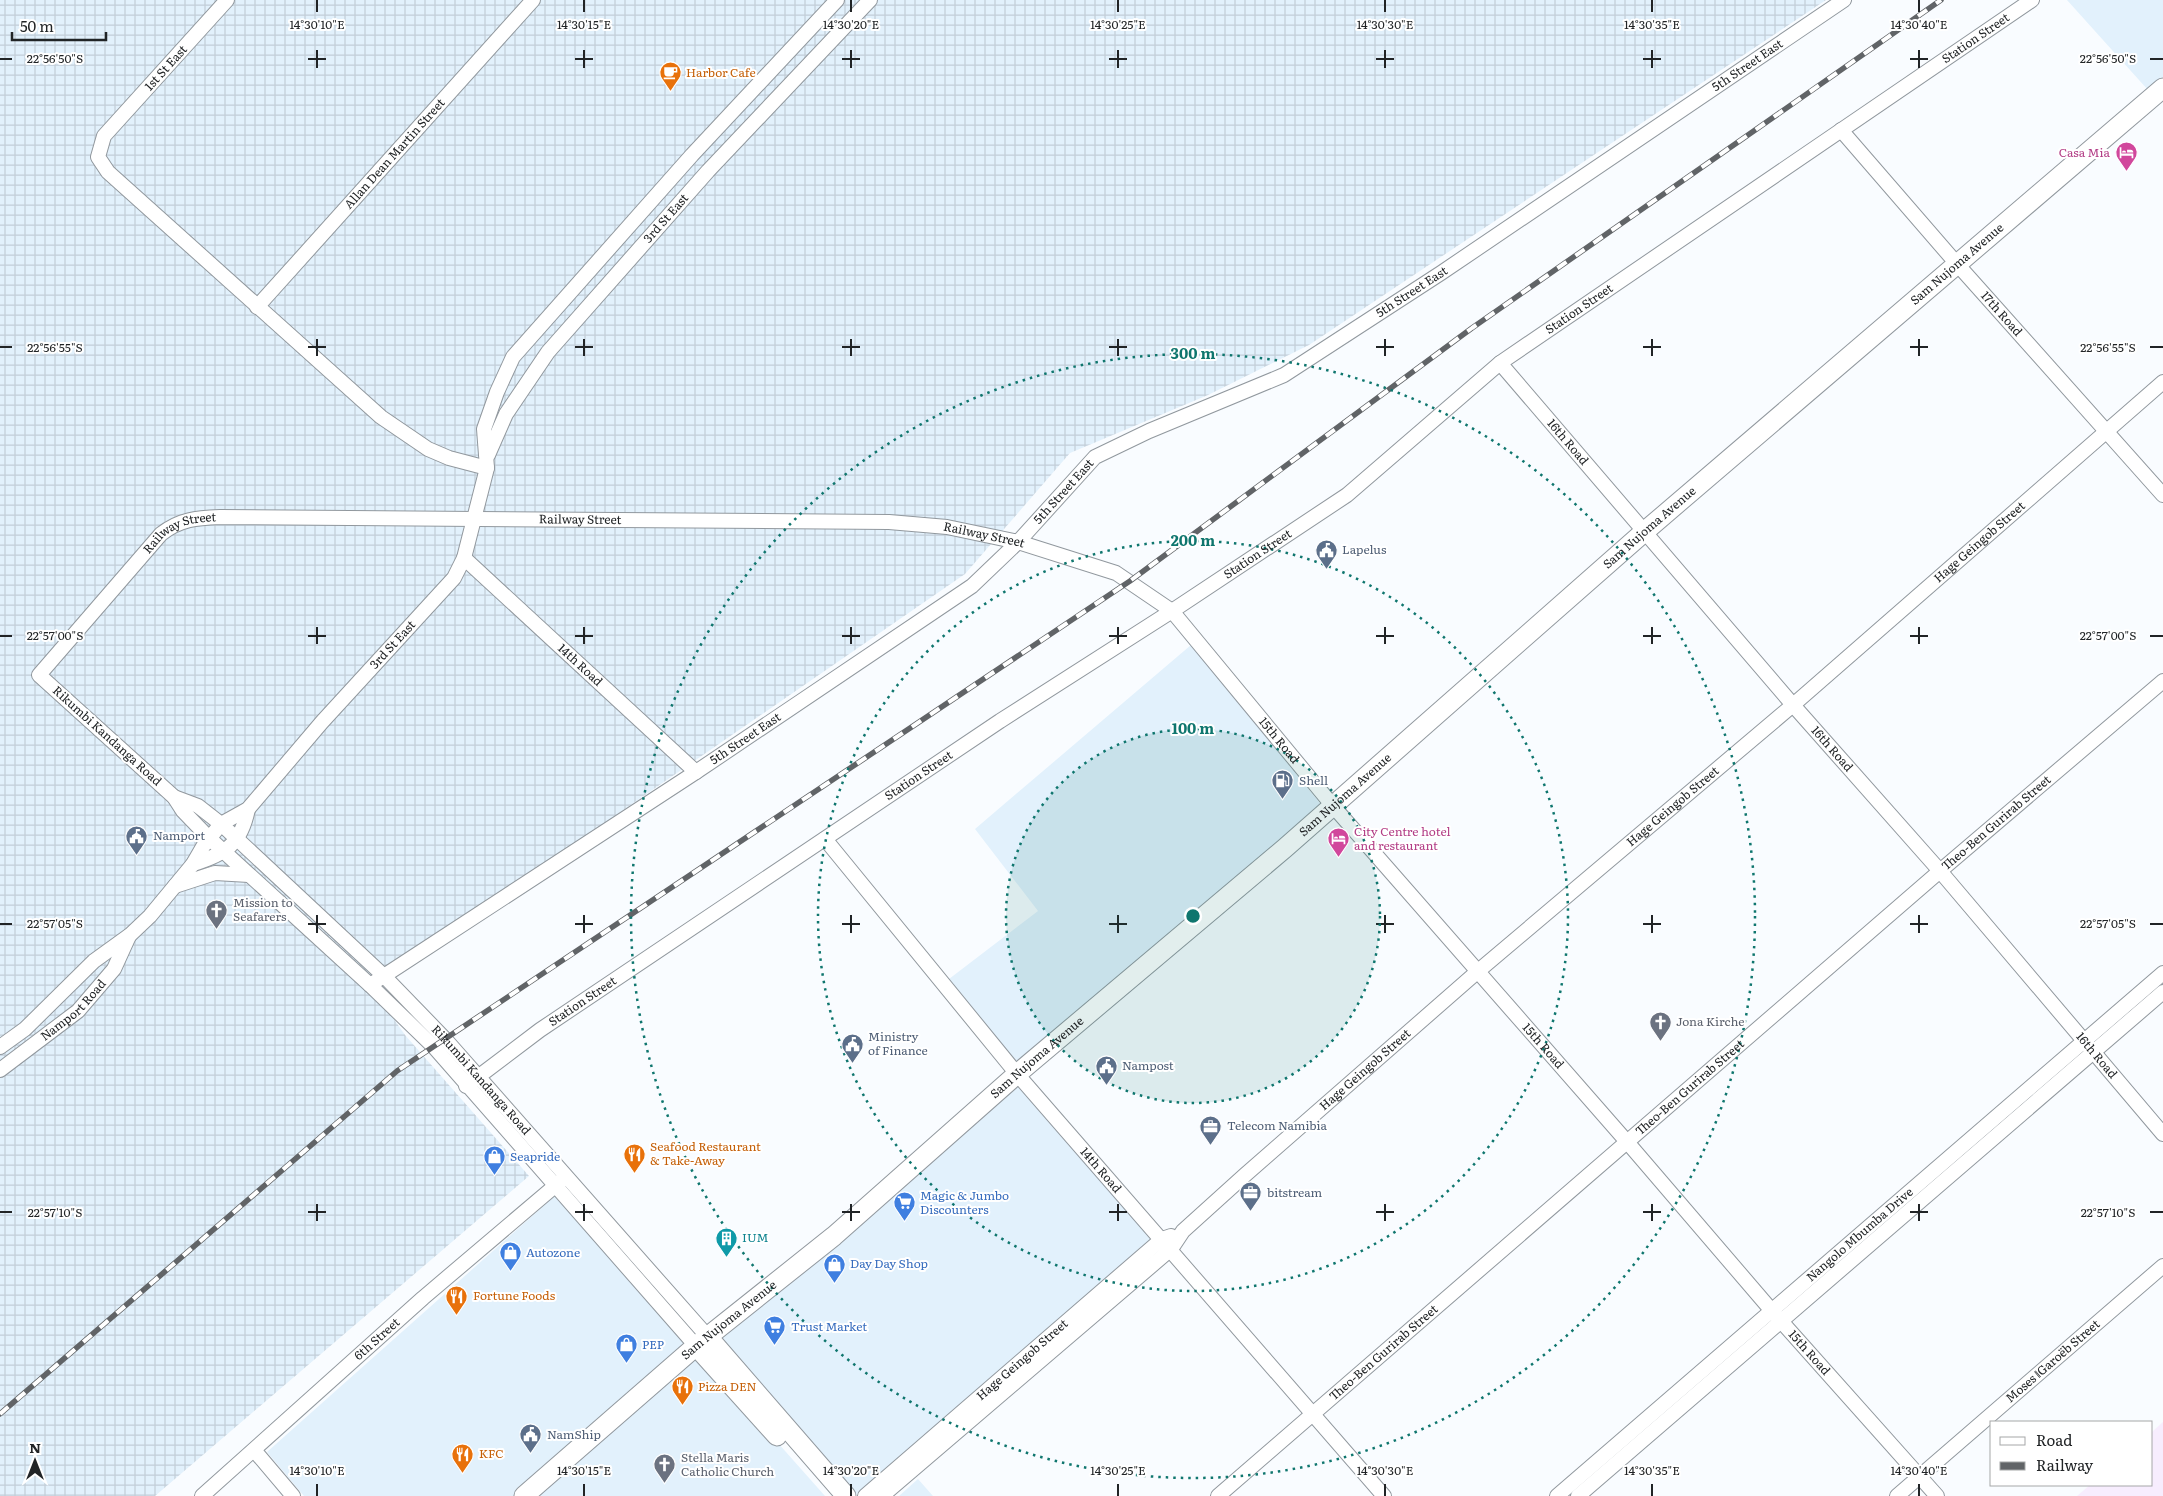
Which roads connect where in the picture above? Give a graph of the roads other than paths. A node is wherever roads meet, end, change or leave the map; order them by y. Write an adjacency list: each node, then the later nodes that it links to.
1 (228, 0): 10 (street, 1st St East)
2 (533, 0): 10 (street, Allan Dean Martin Street)
3 (837, 0): 14 (street, 3rd St East)
4 (870, 0): 14 (street, 3rd St East)
5 (1844, 0): 18 (street, 5th Street East)
6 (2032, 0): 8 (street, Station Street)
7 (2163, 88): 9 (main road, Sam Nujoma Avenue)
8 (1841, 130): 9 (street, 17th Road); 11 (street, Station Street)
9 (1957, 264): 13 (street, 17th Road); 17 (main road, Sam Nujoma Avenue)
10 (257, 307): 14 (street)
11 (1500, 363): 17 (street, 16th Road); 20 (street, Station Street)
12 (2163, 382): 13 (street, Hage Geingob Street)
13 (2107, 431): 15 (street, 17th Road); 23 (street, Hage Geingob Street)
14 (487, 462): 16 (street, 3rd St East)
15 (2163, 495)
16 (474, 520): 18 (street, Railway Street); 19 (street, 3rd St East); 21 (street, Railway Street)
17 (1644, 532): 23 (street, 16th Road); 26 (main road, Sam Nujoma Avenue)
18 (1018, 542): 20 (street, Railway Street); 24 (street, 5th Street East)
19 (464, 558): 24 (street, 14th Road); 27 (street, 3rd St East)
20 (1172, 611): 26 (street, 15th Road); 31 (street, Station Street)
21 (39, 675): 25 (street, Rikumbi Kandanga Road)
22 (2163, 681): 34 (street, Theo-Ben Gurirab Street)
23 (1792, 705): 34 (street, 16th Road); 38 (street, Hage Geingob Street)
24 (696, 772): 40 (street, 5th Street East)
25 (174, 797): 28 (street, Rikumbi Kandanga Road); 29 (street, Rikumbi Kandanga Road)
26 (1333, 806): 38 (street, 15th Road); 46 (main road, Sam Nujoma Avenue)
27 (248, 809): 28 (street, 3rd St East); 30 (street, 3rd St East)
28 (220, 824): 29 (street, Namport Road); 30 (street, Rikumbi Kandanga Road)
29 (209, 838): 32 (street, Rikumbi Kandanga Road); 33 (street, Namport Road)
30 (238, 839): 32 (street); 40 (street, Rikumbi Kandanga Road)
31 (826, 839): 46 (street, 14th Road); 47 (street, Station Street)
32 (224, 852): 33 (street, Namport Road); 35 (street, Rikumbi Kandanga Road)
33 (193, 864): 36 (street, Namport Road)
34 (1940, 871): 43 (street, 16th Road); 50 (street, Theo-Ben Gurirab Street)
35 (249, 875): 36 (street); 41 (street, Rikumbi Kandanga Road)
36 (174, 886): 37 (street, Namport Road)
37 (130, 935): 44 (street, Namport Road); 45 (street, Namport Road)
38 (1477, 972): 50 (street, 15th Road); 53 (street, Hage Geingob Street)
39 (2163, 973): 43 (street, Nangolo Mbumba Drive)
40 (384, 976): 41 (street, 5th Street East); 47 (street, Rikumbi Kandanga Road)
41 (370, 985): 48 (street, Rikumbi Kandanga Road)
42 (2163, 992): 43 (street, Nangolo Mbumba Drive)
43 (2089, 1046): 49 (street, 16th Road); 55 (street, Nangolo Mbumba Drive)
44 (0, 1047)
45 (0, 1070)
46 (1017, 1074): 53 (street, 14th Road); 56 (main road, Sam Nujoma Avenue)
47 (478, 1078): 48 (street, Station Street); 51 (street, Rikumbi Kandanga Road)
48 (466, 1086): 52 (street, Rikumbi Kandanga Road)
49 (2163, 1134)
50 (1628, 1143): 55 (street, 15th Road); 57 (street, Theo-Ben Gurirab Street)
51 (566, 1175): 52 (street, 6th Street); 56 (street, Rikumbi Kandanga Road)
52 (556, 1185): 56 (street, Rikumbi Kandanga Road); 58 (street, 6th Street)
53 (1166, 1244): 57 (street, 14th Road); 65 (street, Hage Geingob Street); 66 (street, Hage Geingob Street)
54 (2163, 1266): 59 (street, Moses ǁGaroëb Street)
55 (1776, 1316): 59 (street, 15th Road); 69 (street, Nangolo Mbumba Drive); 70 (street, Nangolo Mbumba Drive)
56 (702, 1341): 62 (main road, Sam Nujoma Avenue); 63 (main road, Rikumbi Kandanga Road); 64 (main road, Rikumbi Kandanga Road)
57 (1313, 1414): 67 (street, Theo-Ben Gurirab Street); 68 (street, 14th Road)
58 (254, 1450): 60 (street, 6th Street); 61 (street)
59 (1920, 1476): 71 (street, Moses ǁGaroëb Street); 72 (street, 15th Road)
60 (202, 1496)
61 (293, 1496)
62 (524, 1496)
63 (832, 1496)
64 (846, 1496)
65 (865, 1496)
66 (882, 1496)
67 (1218, 1496)
68 (1384, 1496)
69 (1557, 1496)
70 (1578, 1496)
71 (1897, 1496)
72 (1937, 1496)

